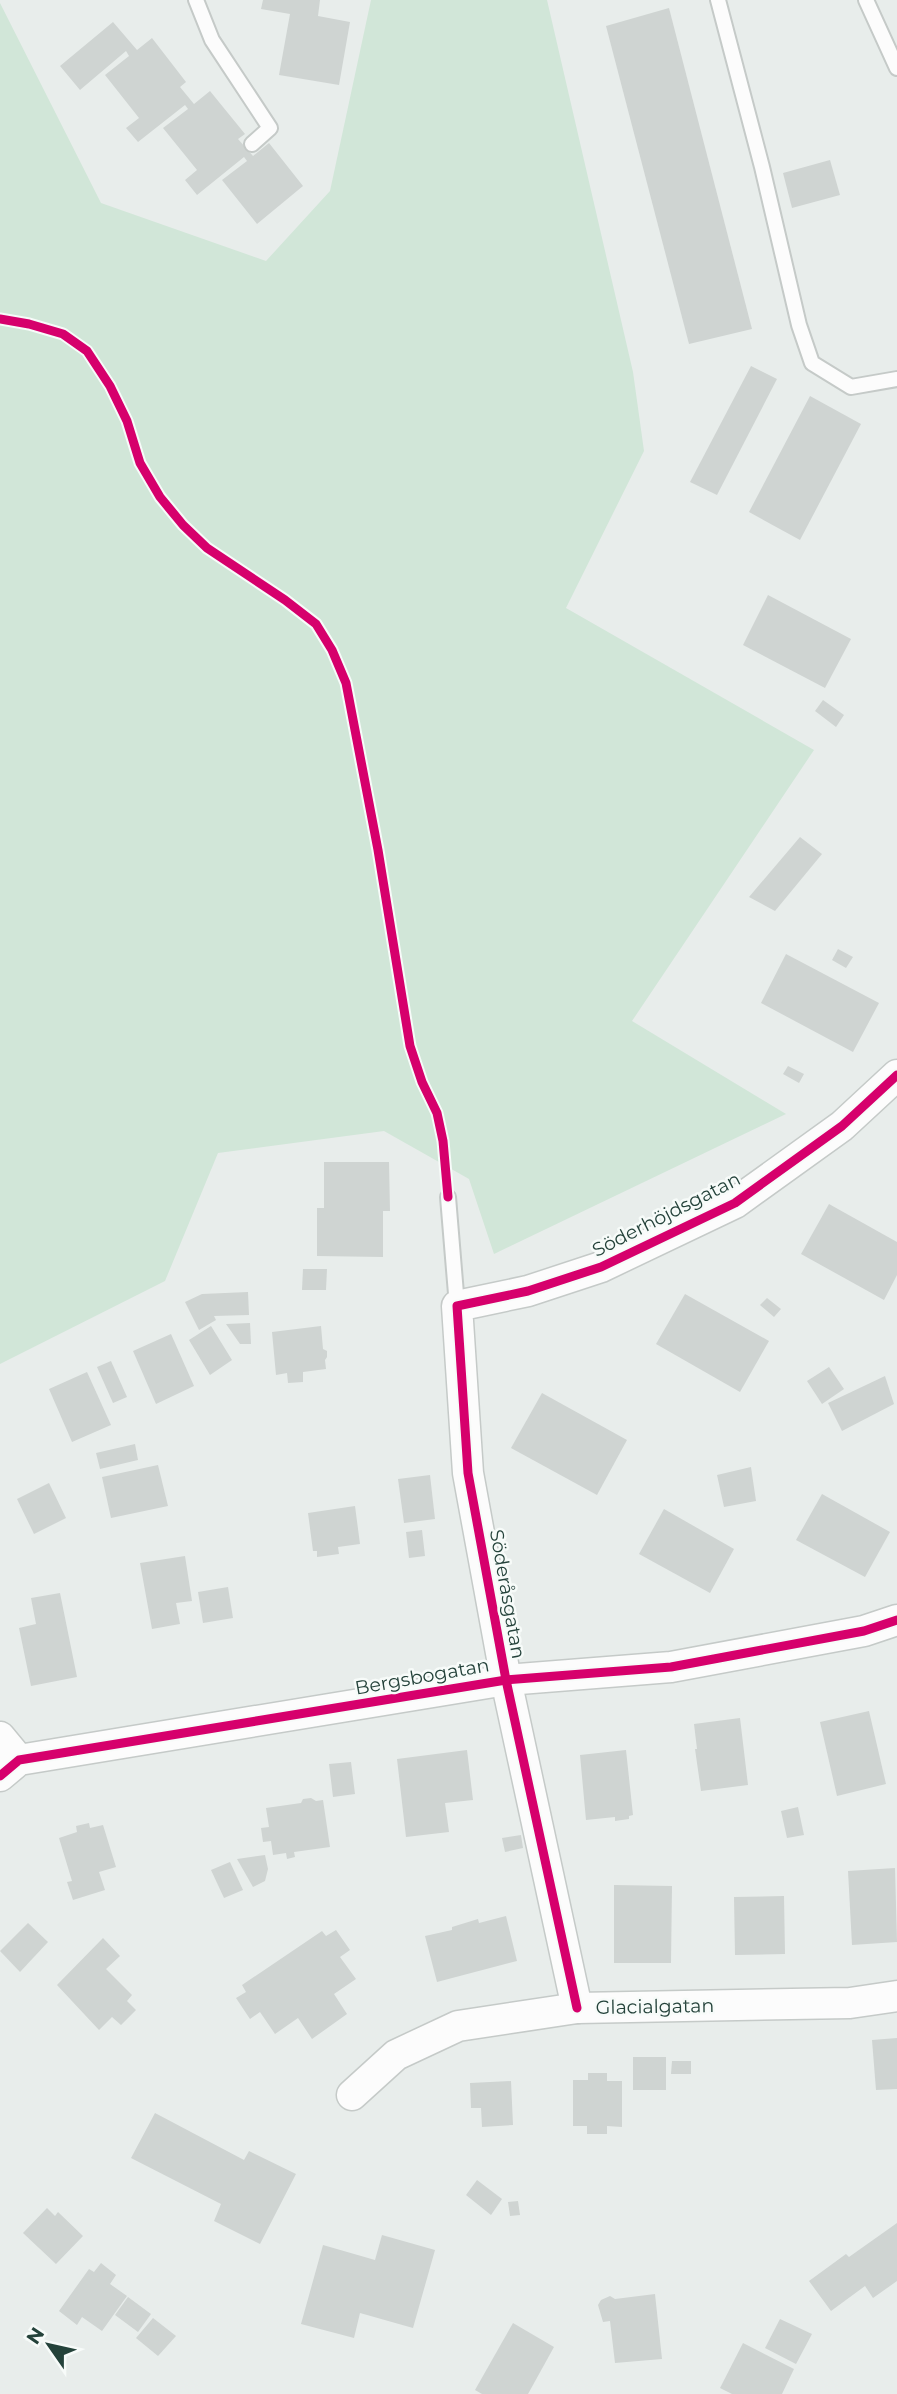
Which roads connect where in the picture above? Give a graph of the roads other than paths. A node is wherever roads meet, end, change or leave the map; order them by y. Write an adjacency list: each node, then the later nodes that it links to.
1 (196, 0): 5 (lane)
2 (718, 0): 6 (lane)
3 (866, 0): 4 (lane)
4 (897, 68)
5 (252, 144)
6 (897, 379)
7 (897, 1075): 9 (street, Söderhöjdsgatan)
8 (448, 1198): 9 (lane)
9 (457, 1306): 11 (street, Söderåsgatan)
10 (897, 1620): 11 (street, Bergsbogatan)
11 (506, 1680): 13 (street, Bergsbogatan); 15 (street, Söderåsgatan)
12 (0, 1737): 13 (street)
13 (10, 1768)
14 (897, 1996): 15 (street, Glacialgatan)
15 (577, 2008): 16 (street, Glacialgatan)
16 (352, 2095)

